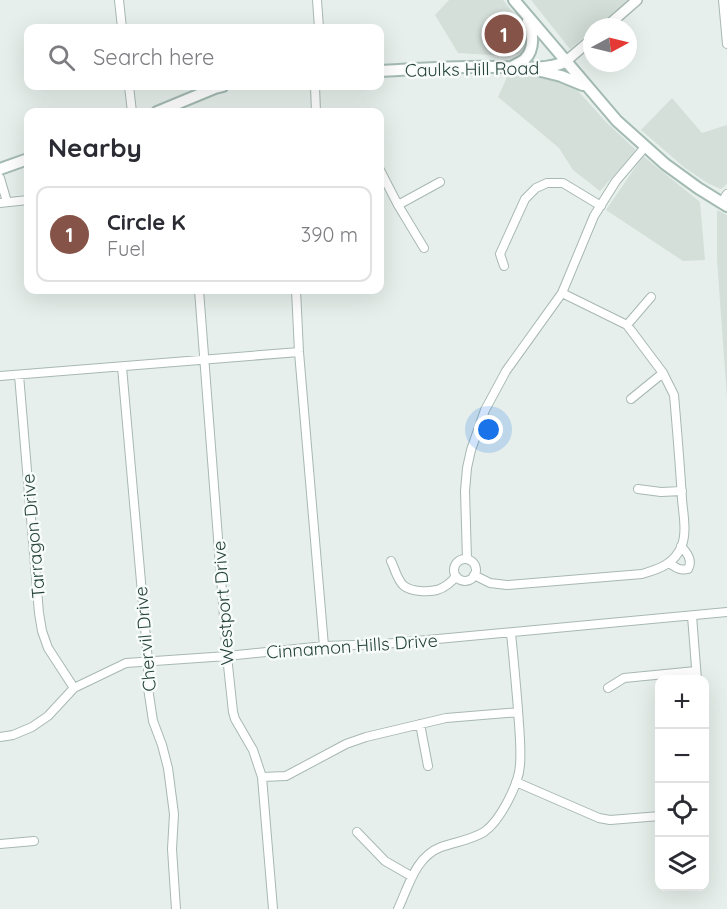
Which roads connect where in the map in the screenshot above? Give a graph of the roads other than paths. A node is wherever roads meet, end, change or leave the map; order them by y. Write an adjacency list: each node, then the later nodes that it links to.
1 (119, 0): 8 (street)
2 (317, 0): 9 (street)
3 (514, 0): 6 (main road)
4 (637, 0): 7 (street)
5 (723, 0): 10 (street)
6 (523, 12): 12 (main road); 13 (main road)
7 (616, 18)
8 (122, 24)
9 (319, 24)
10 (727, 44)
11 (583, 47): 12 (street, Caulks Hill Road)
12 (565, 62): 14 (main road, Caulks Hill Road); 16 (main road)
13 (511, 67): 14 (main road, Caulks Hill Road); 15 (main road, Caulks Hill Road)
14 (529, 68): 16 (main road)
15 (384, 71)
16 (586, 86): 23 (main road)
17 (129, 90): 20 (street)
18 (210, 90): 21 (main road)
19 (315, 90): 22 (street)
20 (132, 108)
21 (167, 108)
22 (316, 108)
23 (645, 147): 30 (main road); 33 (street)
24 (24, 160): 25 (main road)
25 (0, 169)
26 (0, 178): 31 (street)
27 (384, 178): 32 (street)
28 (440, 182): 32 (street)
29 (24, 200): 31 (street)
30 (725, 201)
31 (4, 202)
32 (398, 205): 34 (street)
33 (601, 206): 35 (street); 36 (street)
34 (424, 248)
35 (504, 266)
36 (562, 293): 40 (street); 51 (street)
37 (199, 294): 42 (street, Westport Drive)
38 (296, 294): 41 (street)
39 (651, 297): 40 (street)
40 (627, 325): 44 (street)
41 (299, 351): 42 (street); 59 (street)
42 (205, 359): 43 (street); 60 (street, Westport Drive)
43 (122, 367): 45 (street); 61 (street, Chervil Drive)
44 (663, 373): 47 (street); 49 (street)
45 (19, 375): 46 (street); 64 (street, Tarragon Drive)
46 (0, 376)
47 (631, 399)
48 (638, 489): 49 (street)
49 (682, 491): 50 (street)
50 (681, 546): 53 (street); 53 (street)
51 (467, 559): 54 (street); 55 (street)
52 (391, 561): 55 (street)
53 (669, 563): 54 (street)
54 (474, 575): 55 (street)
55 (456, 576)
56 (727, 612): 57 (street, Cinnamon Hills Drive)
57 (692, 616): 58 (street, Cinnamon Hills Drive); 62 (street)
58 (511, 633): 59 (street, Cinnamon Hills Drive); 66 (street)
59 (324, 646): 60 (street, Cinnamon Hills Drive)
60 (227, 656): 61 (street, Cinnamon Hills Drive); 70 (street, Westport Drive)
61 (148, 661): 64 (street, Cinnamon Hills Drive); 77 (street, Chervil Drive)
62 (697, 675)
63 (655, 677): 65 (street)
64 (74, 688): 68 (street, Cinnamon Hills Drive)
65 (608, 688)
66 (518, 712): 67 (street); 71 (street)
67 (420, 724): 69 (street); 70 (street)
68 (0, 737)
69 (428, 766)
70 (262, 777): 78 (street, Westport Drive)
71 (516, 782): 72 (street); 76 (street)
72 (655, 816)
73 (357, 832): 76 (street)
74 (34, 841): 75 (street)
75 (0, 844)
76 (411, 876): 79 (street)
77 (176, 909)
78 (273, 909)
79 (398, 909)

